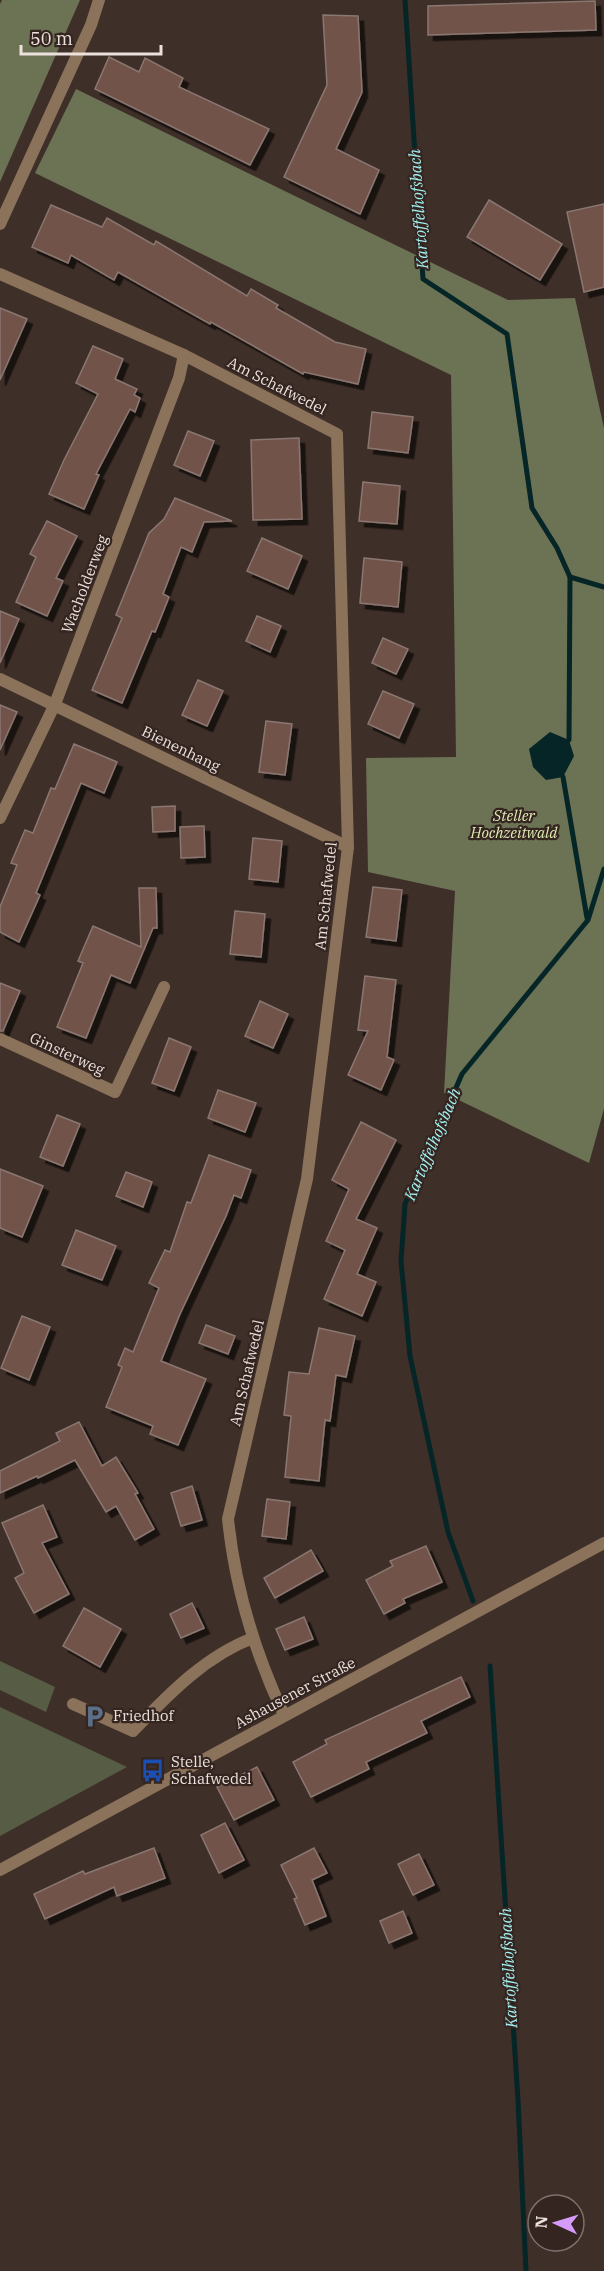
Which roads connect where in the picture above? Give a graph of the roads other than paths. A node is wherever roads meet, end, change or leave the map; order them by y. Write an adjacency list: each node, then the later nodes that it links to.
1 (99, 0): 2 (street)
2 (0, 224)
3 (0, 274): 4 (street, Am Schafwedel)
4 (184, 355): 6 (street, Wacholderweg); 8 (street, Am Schafwedel)
5 (0, 679): 6 (street, Bienenhang)
6 (55, 704): 7 (street, Wacholderweg); 8 (street, Bienenhang)
7 (0, 818)
8 (348, 847): 12 (street, Am Schafwedel)
9 (164, 987): 10 (street, Ginsterweg)
10 (0, 1039)
11 (604, 1543): 14 (street, Ashausener Straße)
12 (253, 1638): 13 (street); 14 (street, Am Schafwedel)
13 (73, 1704)
14 (284, 1715): 15 (street, Ashausener Straße)
15 (0, 1870)

